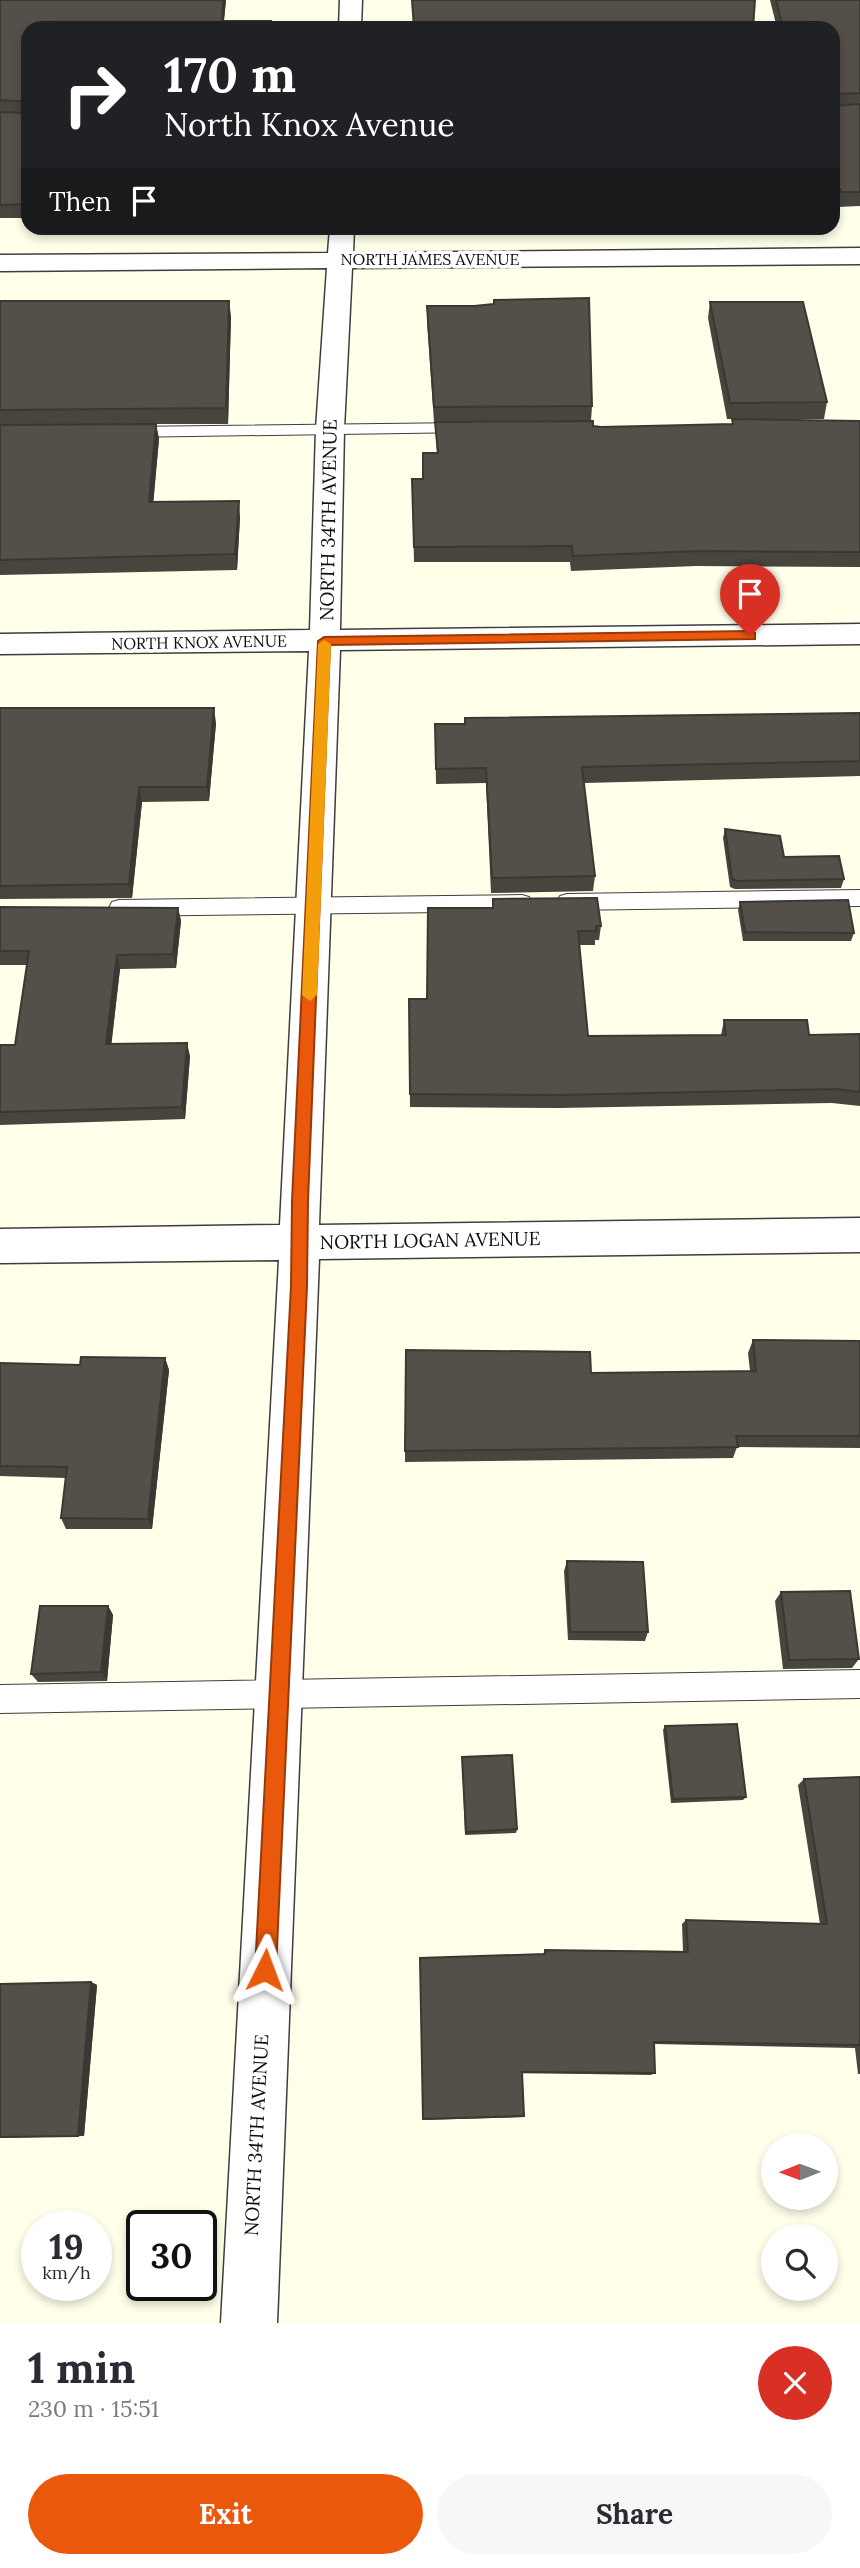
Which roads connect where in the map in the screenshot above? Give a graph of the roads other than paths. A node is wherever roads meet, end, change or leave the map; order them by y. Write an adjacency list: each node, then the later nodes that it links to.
1 (351, 0): 2 (street)
2 (350, 21)
3 (342, 243): 4 (street, NORTH JAMES AVENUE); 5 (street, NORTH JAMES AVENUE); 7 (street, NORTH 34TH AVENUE)
4 (860, 256)
5 (0, 262)
6 (483, 428): 7 (lane)
7 (330, 429): 8 (lane); 10 (street, NORTH 34TH AVENUE)
8 (107, 432)
9 (860, 634): 10 (street, NORTH KNOX AVENUE)
10 (324, 641): 11 (street, NORTH KNOX AVENUE); 13 (street, NORTH 34TH AVENUE)
11 (0, 644)
12 (860, 898): 13 (lane)
13 (314, 905): 14 (lane); 16 (street, NORTH 34TH AVENUE)
14 (96, 908)
15 (860, 1234): 16 (street, NORTH LOGAN AVENUE)
16 (300, 1242): 17 (street, NORTH LOGAN AVENUE); 19 (street, NORTH 34TH AVENUE)
17 (0, 1246)
18 (860, 1684): 19 (lane)
19 (281, 1694): 20 (lane); 21 (street, NORTH 34TH AVENUE)
20 (0, 1699)
21 (249, 2323)

